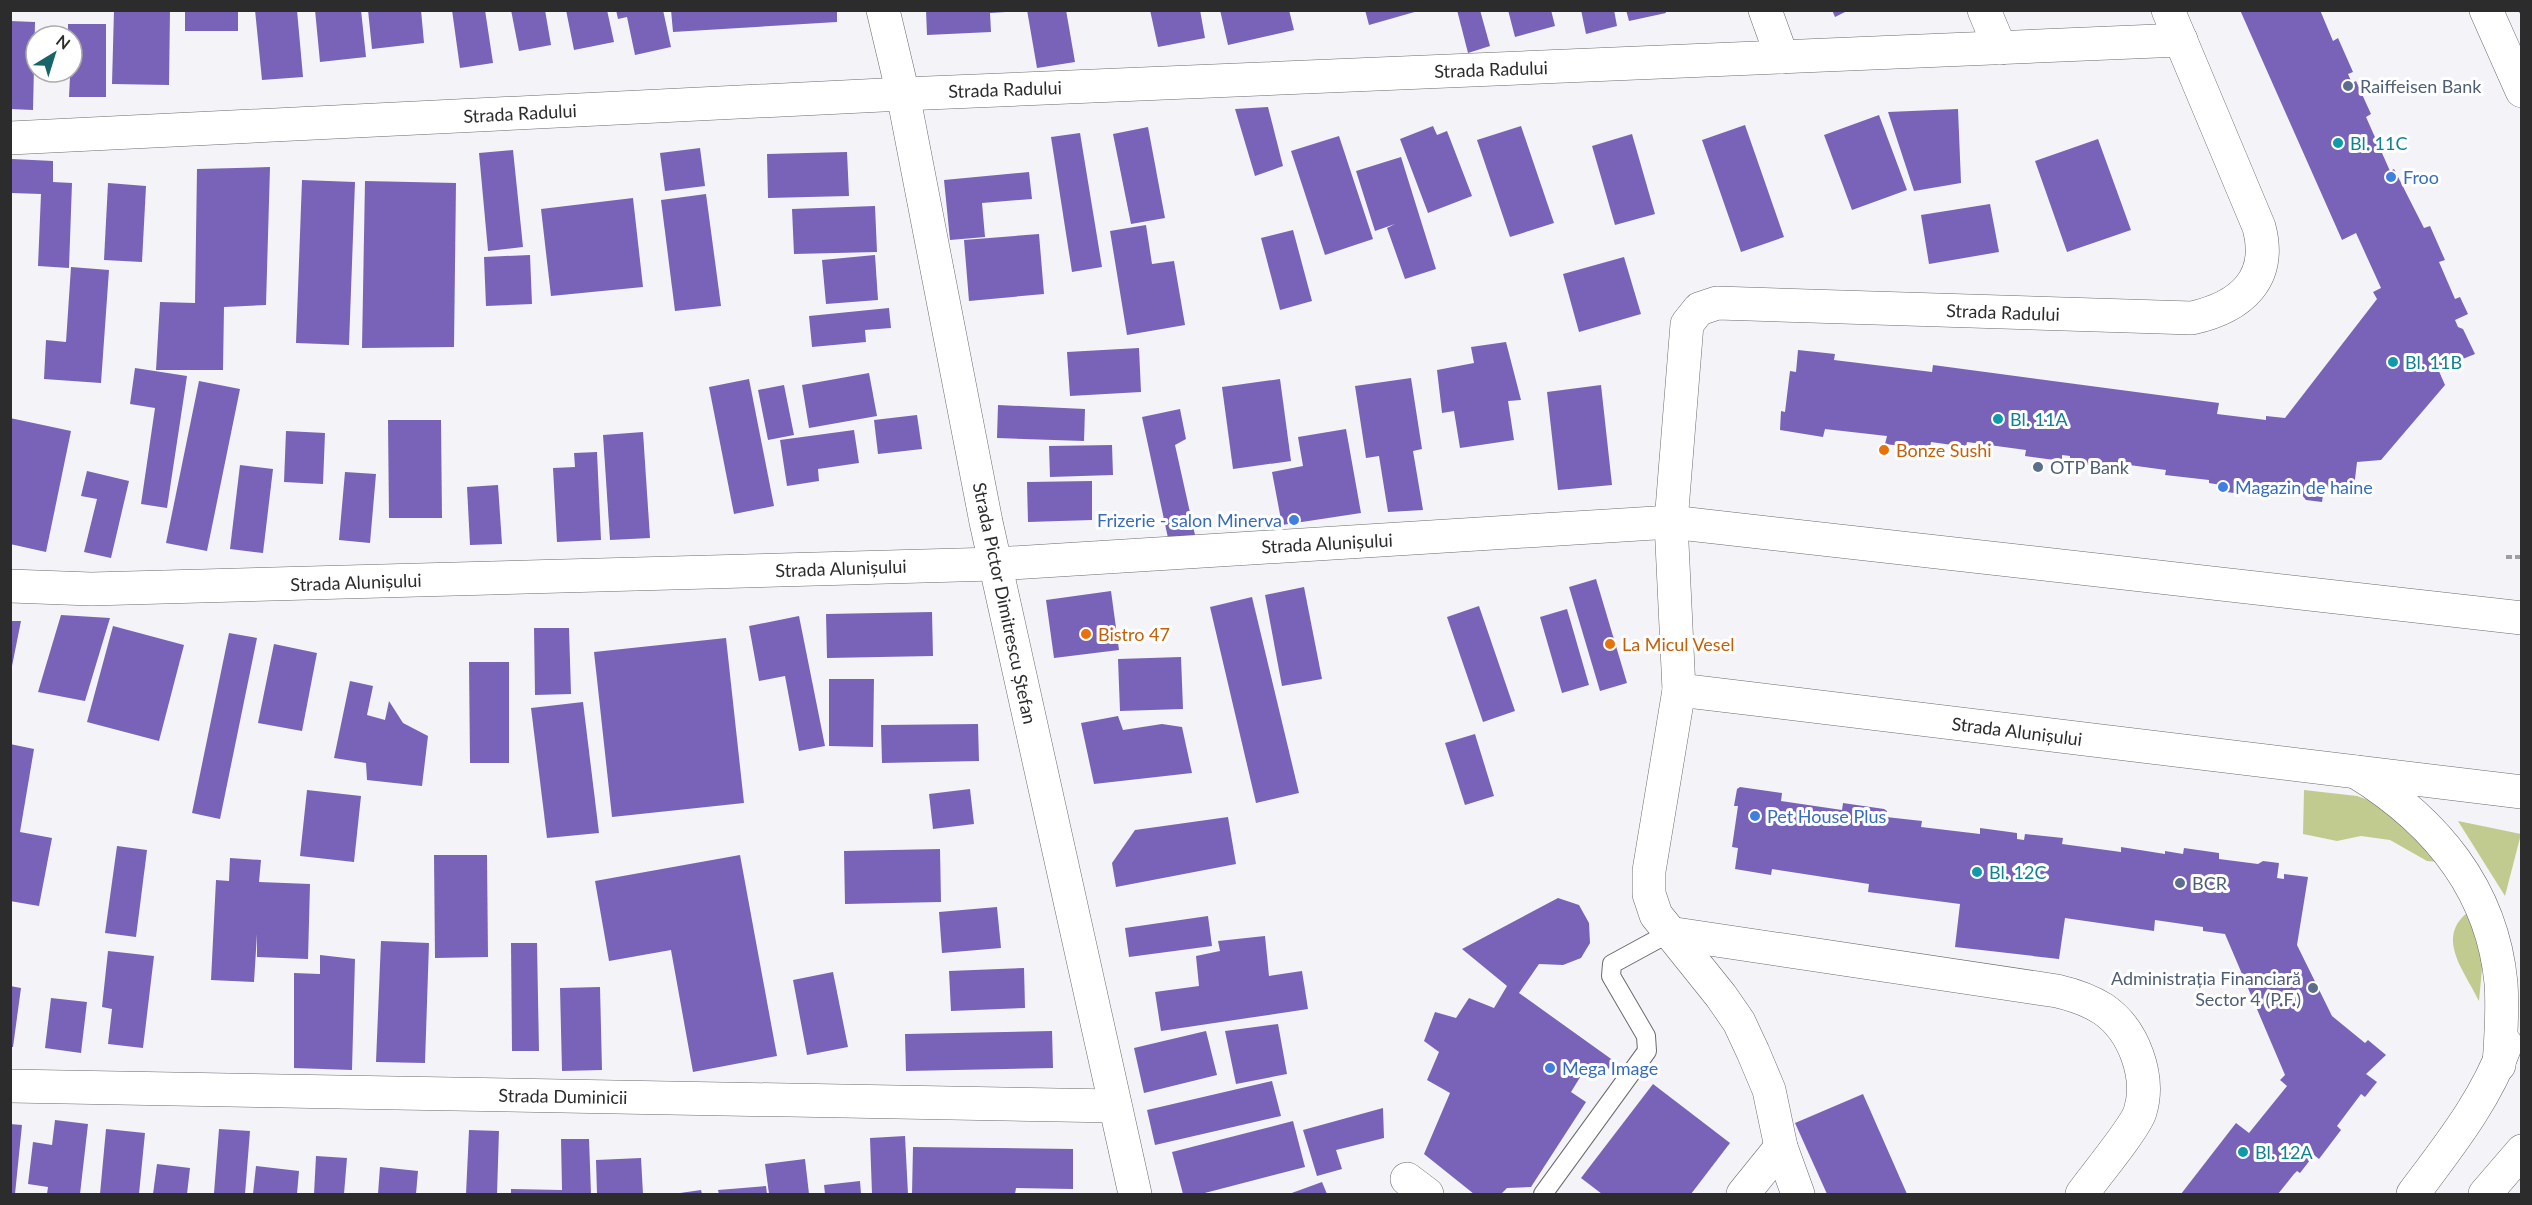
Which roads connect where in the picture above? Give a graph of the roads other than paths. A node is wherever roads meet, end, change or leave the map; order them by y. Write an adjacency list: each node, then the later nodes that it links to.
1 (883, 10): 9 (street, Strada Pictor Dimitrescu Ștefan)
2 (1765, 10): 7 (street)
3 (1984, 10): 6 (street)
4 (2486, 10): 8 (street)
5 (2175, 25): 6 (street, Strada Radului); 11 (street, Strada Radului)
6 (2000, 48): 7 (street, Strada Radului)
7 (1782, 57): 9 (street, Strada Radului)
8 (2522, 92)
9 (903, 94): 10 (street, Strada Radului); 12 (street, Strada Pictor Dimitrescu Ștefan)
10 (10, 138)
11 (1671, 522): 12 (street, Strada Alunișului); 14 (street, Strada Alunișului); 15 (street)
12 (995, 564): 13 (street, Strada Alunișului); 22 (street, Strada Pictor Dimitrescu Ștefan)
13 (10, 586)
14 (2522, 618)
15 (1679, 690): 16 (street, Strada Alunișului); 18 (street)
16 (2356, 772): 17 (street, Strada Alunișului); 20 (street)
17 (2522, 792)
18 (1669, 933): 23 (street); 26 (lane); 29 (street)
19 (2522, 1000): 20 (street)
20 (2499, 1065): 30 (street)
21 (10, 1086): 22 (street, Strada Duminicii)
22 (1115, 1106): 25 (street, Strada Pictor Dimitrescu Ștefan)
23 (1781, 1148): 27 (street); 28 (street)
24 (2522, 1151): 31 (street)
25 (1135, 1194)
26 (1543, 1194)
27 (1743, 1194)
28 (1798, 1194)
29 (2082, 1194)
30 (2413, 1194)
31 (2485, 1194)

